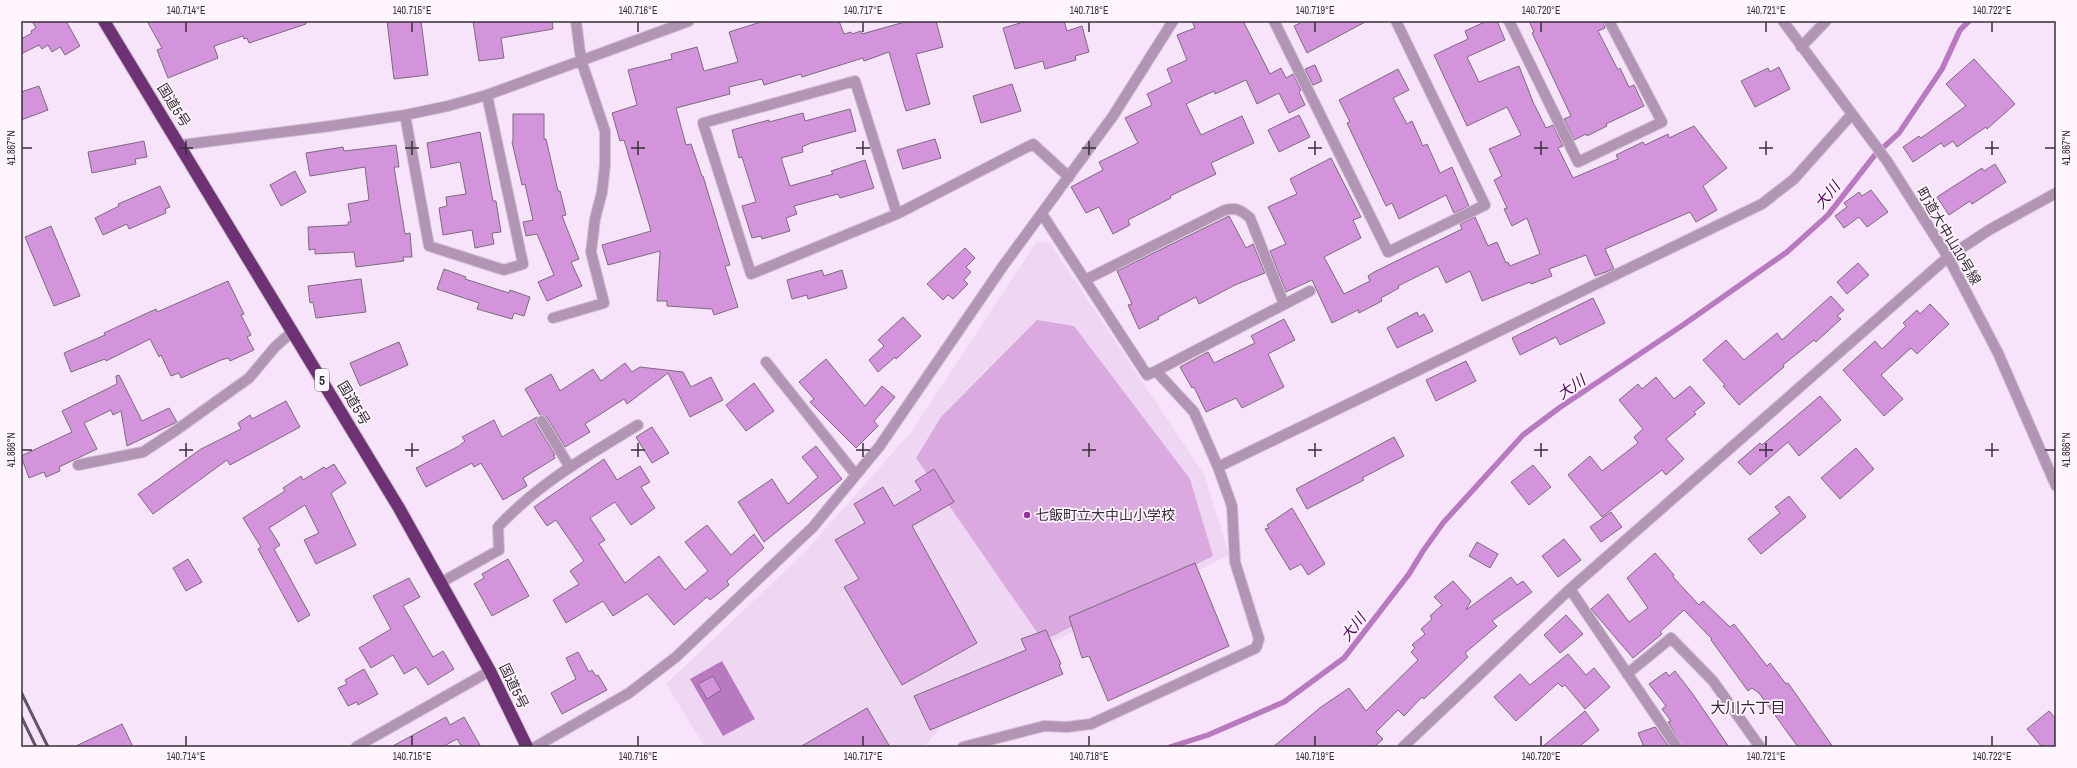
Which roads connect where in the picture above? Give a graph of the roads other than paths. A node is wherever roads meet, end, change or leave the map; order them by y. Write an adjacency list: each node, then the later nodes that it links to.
1 (104, 21): 16 (highway, 国道5号 / 5)
2 (576, 21): 12 (street)
3 (689, 21): 12 (street)
4 (1173, 21): 17 (street)
5 (1274, 21): 6 (street)
6 (1396, 21)
7 (1509, 21): 8 (street)
8 (1609, 21)
9 (1783, 21): 11 (street, 町道大中山10号線)
10 (1826, 21): 11 (street)
11 (1801, 47): 14 (street, 町道大中山10号線)
12 (581, 60): 13 (street); 25 (street)
13 (487, 95): 15 (street); 15 (street)
14 (1852, 114): 21 (street, 町道大中山10号線); 33 (street)
15 (405, 115): 16 (street)
16 (181, 146): 26 (highway, 国道5号 / 5)
17 (1069, 178): 19 (street); 20 (street)
18 (2056, 193): 21 (street)
19 (897, 214): 19 (street)
20 (1042, 214): 22 (street); 34 (street)
21 (1948, 257): 35 (street, 町道大中山10号線); 37 (street)
22 (1085, 280): 24 (street); 28 (street)
23 (1310, 291): 24 (street)
24 (1284, 304): 28 (street)
25 (553, 318)
26 (293, 331): 31 (street); 36 (highway, 国道5号 / 5)
27 (766, 362): 34 (street)
28 (1156, 371): 33 (street)
29 (542, 420): 32 (street)
30 (638, 425): 32 (street)
31 (78, 465)
32 (569, 466): 36 (street)
33 (1218, 467): 43 (street)
34 (856, 475): 42 (street)
35 (2056, 486)
36 (440, 583): 38 (highway, 国道5号 / 5)
37 (1570, 589): 39 (street); 44 (street)
38 (490, 671): 40 (street); 41 (highway, 国道5号 / 5)
39 (1627, 674): 45 (street); 46 (street)
40 (356, 747)
41 (527, 747)
42 (535, 747)
43 (963, 747)
44 (1403, 747)
45 (1677, 747)
46 (1760, 747)

